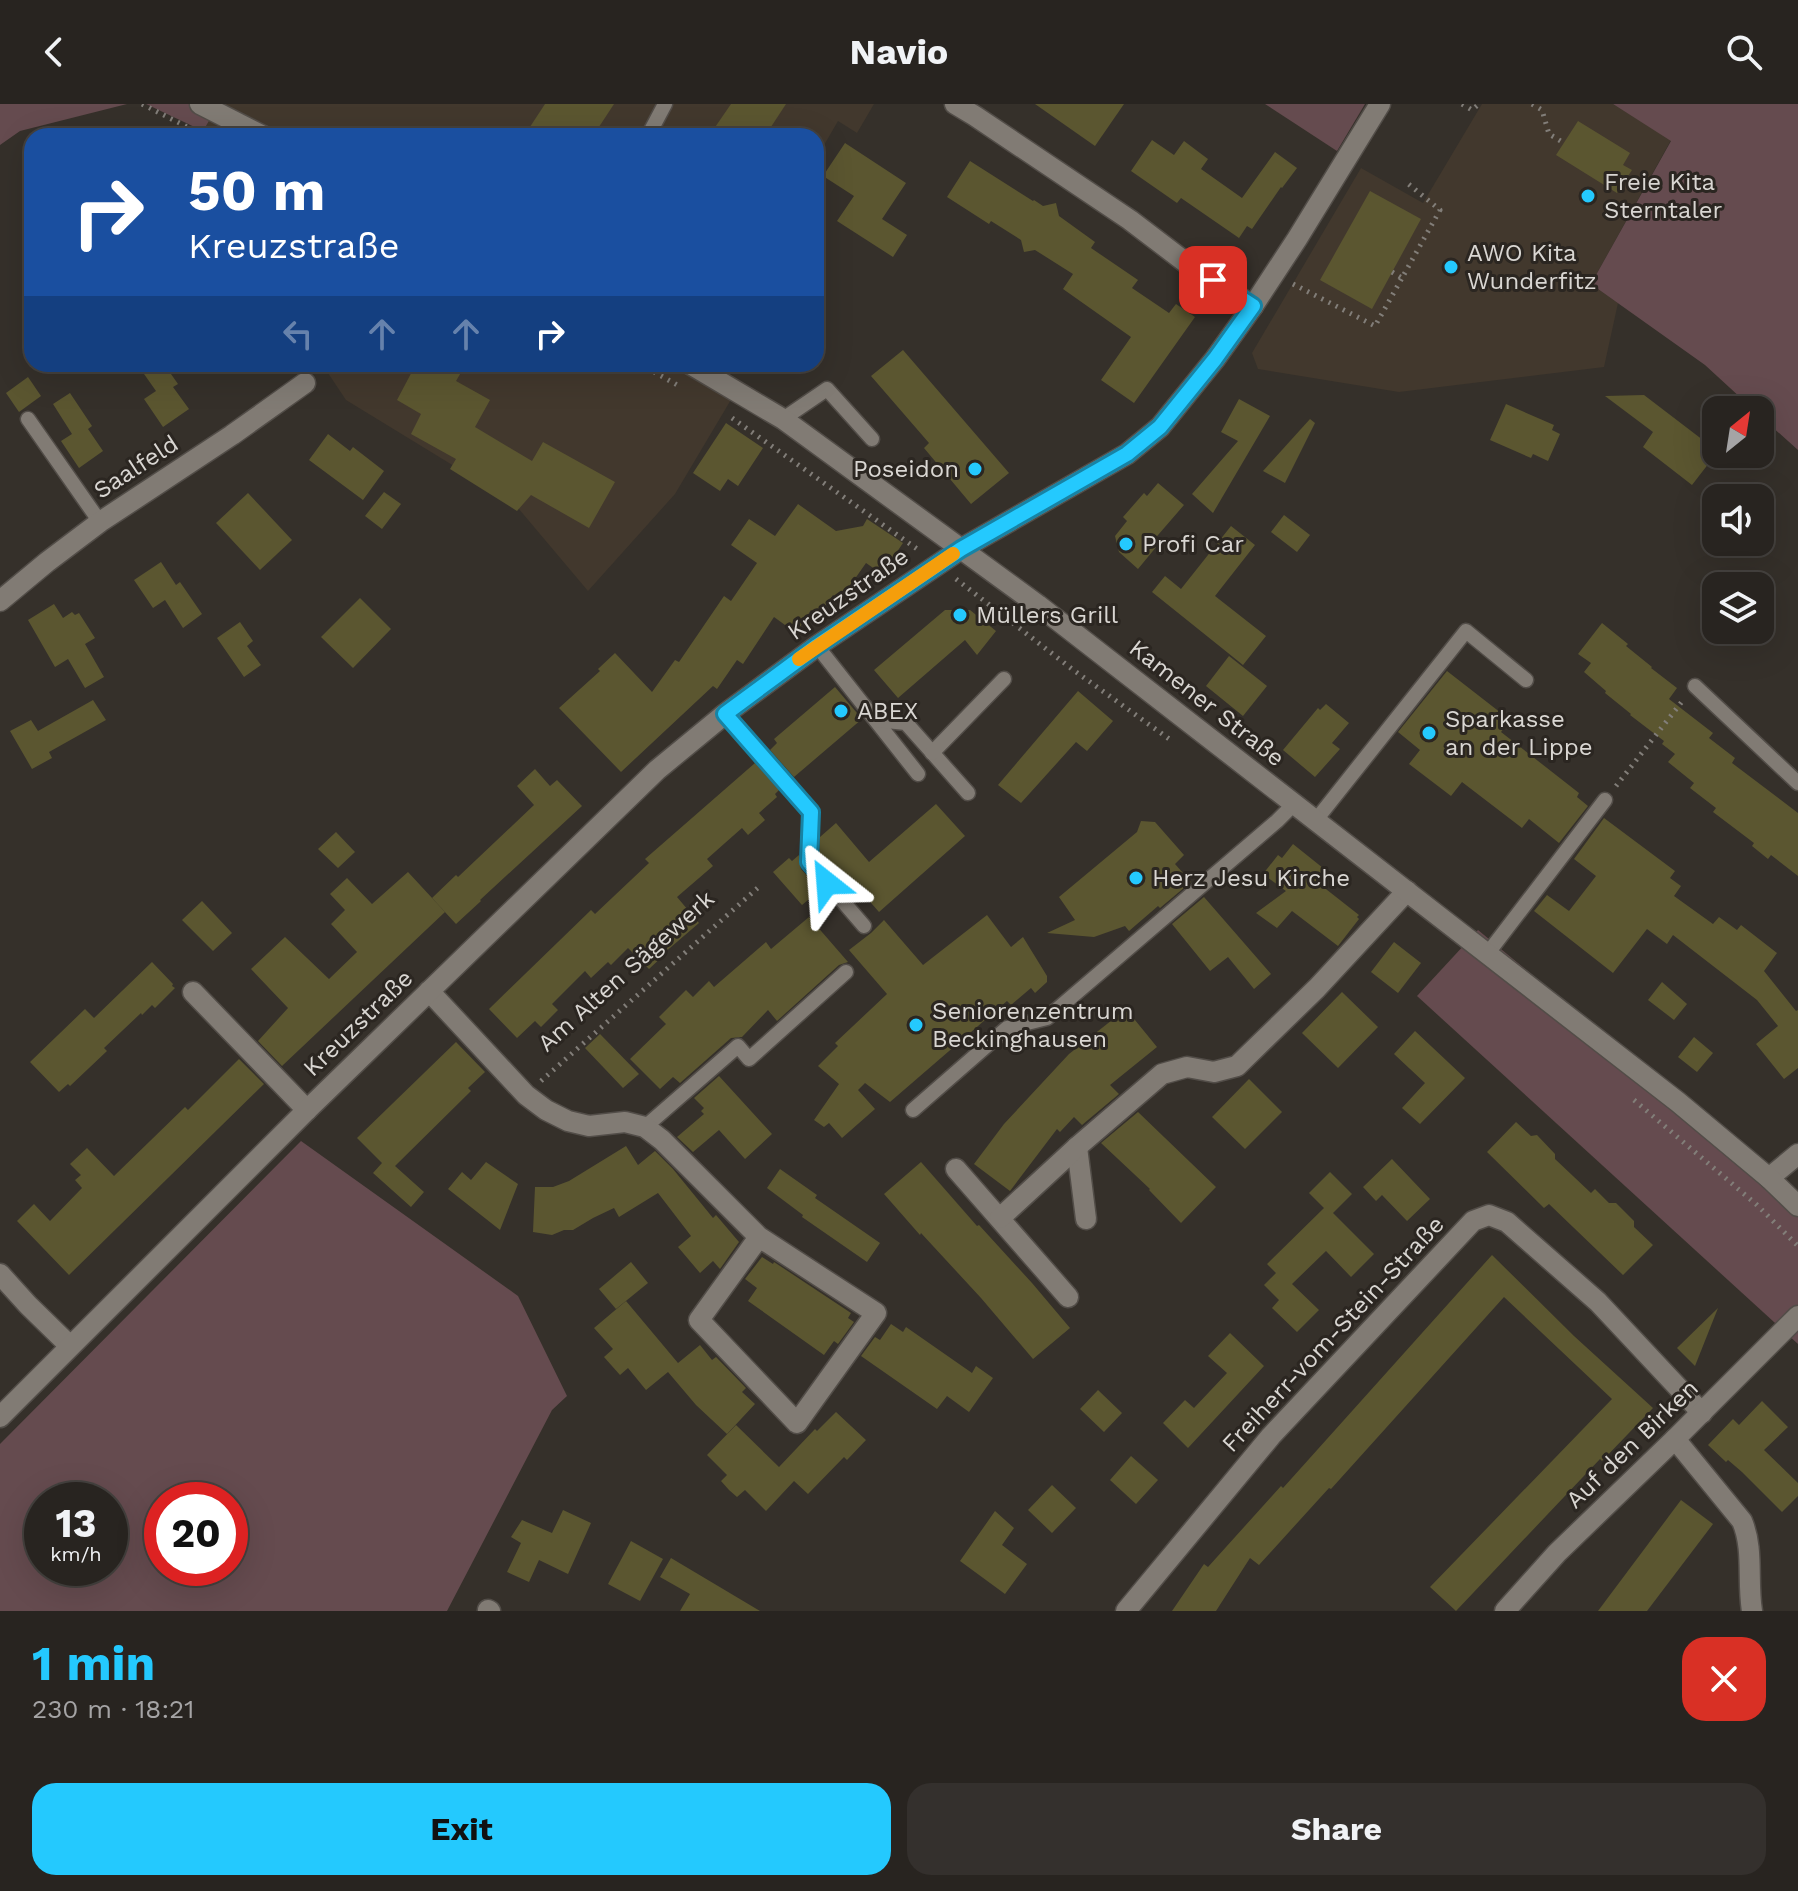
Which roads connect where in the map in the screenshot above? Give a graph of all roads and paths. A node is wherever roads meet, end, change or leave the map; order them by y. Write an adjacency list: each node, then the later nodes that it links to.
1 (142, 104): 9 (path)
2 (200, 104): 10 (street)
3 (665, 104): 11 (lane)
4 (955, 104): 17 (street)
5 (1380, 104): 14 (street, Kreuzstraße)
6 (1462, 104): 7 (path)
7 (1479, 104)
8 (1532, 104): 12 (path)
9 (189, 128)
10 (247, 128)
11 (652, 128)
12 (1564, 143)
13 (1406, 182): 16 (path)
14 (1276, 271): 16 (path); 17 (street, Kreuzstraße)
15 (1392, 272): 16 (path)
16 (1402, 278)
17 (1253, 306): 27 (street, Kreuzstraße)
18 (654, 372): 21 (path)
19 (704, 372): 24 (street, Kamener Straße)
20 (305, 383): 26 (street, Saalfeld)
21 (688, 392)
22 (725, 413): 28 (path)
23 (28, 419): 26 (lane)
24 (783, 419): 25 (lane); 27 (street, Kamener Straße)
25 (872, 439)
26 (100, 522): 29 (street, Saalfeld)
27 (961, 549): 28 (street, Kreuzstraße); 42 (street, Kamener Straße)
28 (938, 564): 30 (street, Kreuzstraße); 36 (path)
29 (0, 601)
30 (817, 646): 34 (street, Kreuzstraße); 35 (lane)
31 (1004, 679): 37 (lane)
32 (1526, 680): 43 (lane)
33 (1695, 686): 39 (lane); 41 (path)
34 (725, 714): 46 (lane); 49 (street, Kreuzstraße)
35 (876, 720): 37 (lane); 38 (lane)
36 (1182, 748)
37 (932, 753): 40 (lane)
38 (918, 774)
39 (1798, 783)
40 (968, 793)
41 (1605, 800): 47 (lane)
42 (1295, 803): 43 (street, Kamener Straße); 54 (lane)
43 (1316, 820): 45 (street, Kamener Straße)
44 (761, 885): 51 (path, Am Alten Sägewerk)
45 (1407, 891): 47 (street, Kamener Straße); 56 (street)
46 (864, 926)
47 (1488, 953): 59 (street, Kamener Straße)
48 (846, 972): 55 (lane)
49 (429, 991): 51 (street); 53 (street, Kreuzstraße)
50 (193, 992): 53 (street, Kreuzstraße)
51 (526, 1095): 55 (street)
52 (1632, 1098): 64 (path)
53 (307, 1110): 68 (street, Kreuzstraße)
54 (913, 1110)
55 (645, 1127): 63 (street)
56 (1077, 1147): 61 (street); 62 (street)
57 (1798, 1154): 59 (street)
58 (956, 1169): 61 (street)
59 (1769, 1178): 60 (street, Kamener Straße)
60 (1798, 1206)
61 (1000, 1218): 66 (street)
62 (1086, 1219)
63 (759, 1237): 63 (street)
64 (1798, 1246)
65 (0, 1274): 68 (street)
66 (1068, 1297)
67 (1798, 1316): 69 (street, Auf den Birken)
68 (70, 1346): 70 (street, Kreuzstraße)
69 (1702, 1413): 71 (street, Auf den Birken); 72 (street, Freiherr-vom-Stein-Straße)
70 (0, 1417)
71 (1675, 1439): 73 (street, Auf den Birken); 74 (street)
72 (1126, 1611)
73 (1505, 1611)
74 (1752, 1611)

